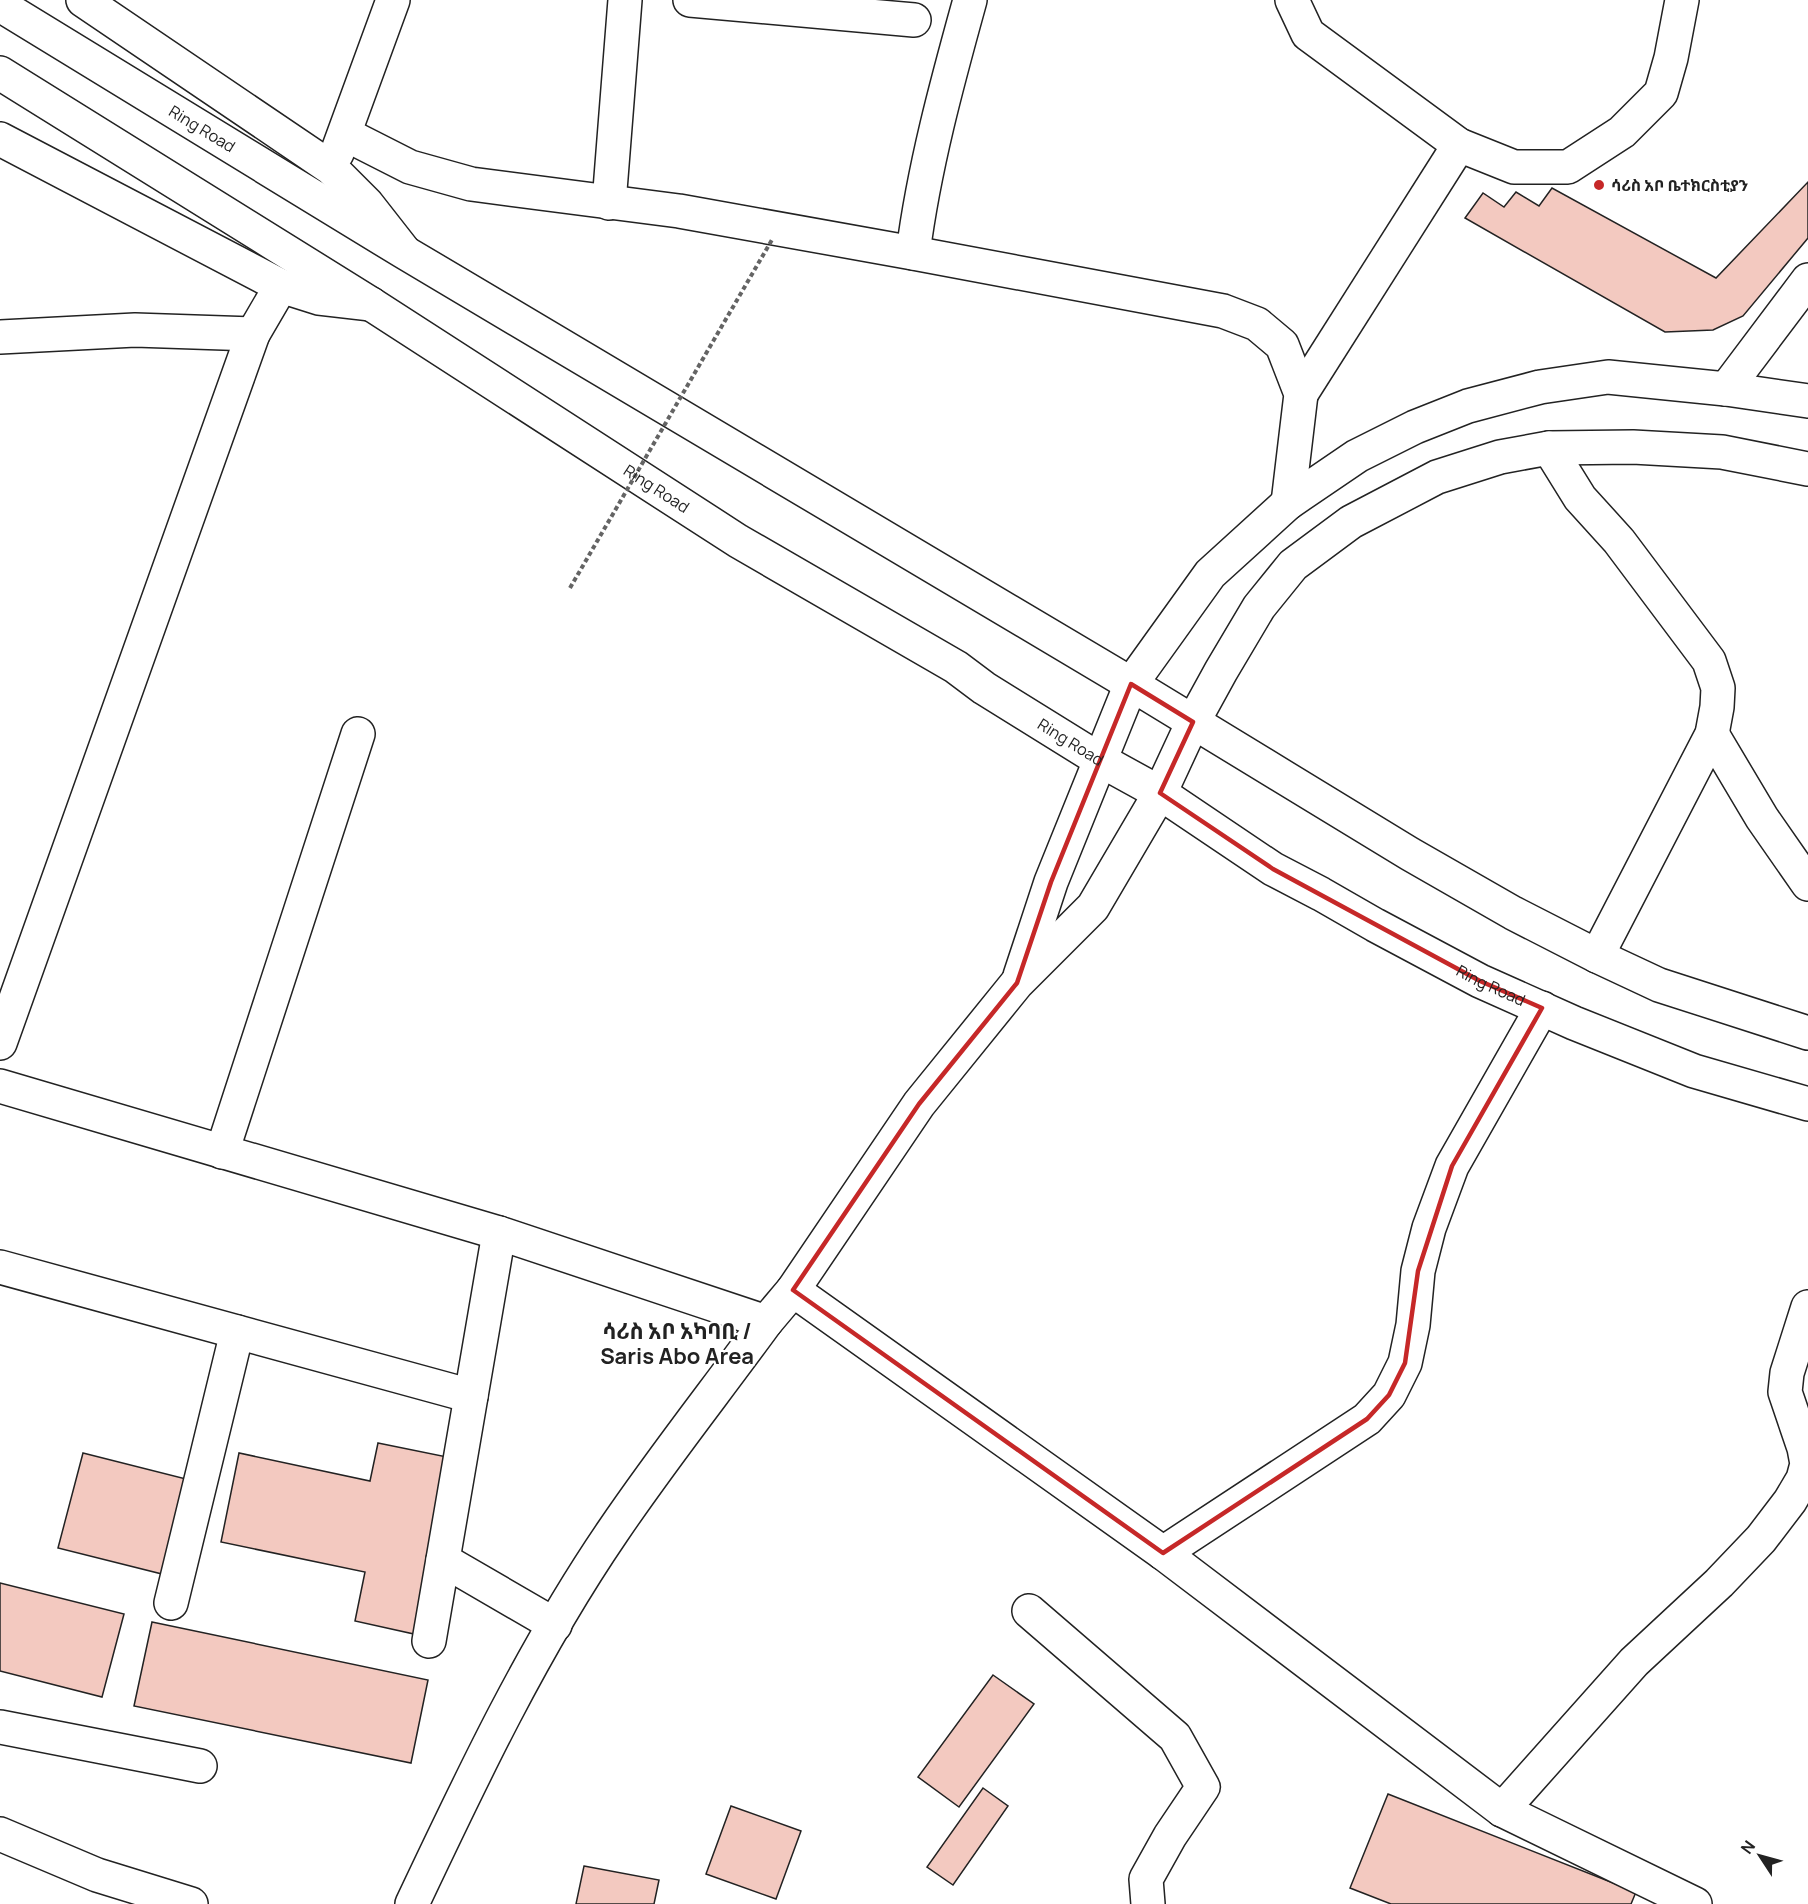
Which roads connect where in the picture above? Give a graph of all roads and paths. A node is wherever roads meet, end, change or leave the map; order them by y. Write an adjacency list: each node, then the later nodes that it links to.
1 (83, 0): 14 (main road, Ring Road)
2 (393, 0): 11 (main road)
3 (625, 0): 15 (main road)
4 (690, 0): 9 (main road)
5 (970, 0): 18 (main road)
6 (1292, 0): 13 (main road)
7 (1682, 0): 13 (main road)
8 (0, 5): 17 (main road, Ring Road)
9 (914, 20)
10 (0, 73): 21 (main road, Ring Road)
11 (345, 134): 14 (main road); 15 (main road)
12 (0, 139): 20 (main road, Ring Road)
13 (1459, 145): 25 (main road)
14 (331, 168): 17 (main road, Ring Road)
15 (609, 203): 18 (main road)
16 (773, 238): 30 (path, bridge)
17 (404, 252): 31 (main road, Ring Road)
18 (913, 253): 25 (main road)
19 (1808, 280): 24 (main road)
20 (281, 286): 21 (main road, Ring Road); 22 (main road)
21 (371, 304): 35 (main road, Ring Road)
22 (252, 334): 23 (main road); 42 (main road)
23 (0, 337)
24 (1726, 389): 26 (main road); 29 (main road)
25 (1302, 394): 29 (main road)
26 (1808, 401)
27 (1549, 448): 28 (main road); 32 (main road); 34 (main road)
28 (1808, 469)
29 (1288, 503): 31 (main road)
30 (570, 588)
31 (1131, 684): 32 (main road, Ring Road); 35 (main road)
32 (1193, 722): 36 (main road); 38 (main road, Ring Road)
33 (358, 734): 45 (main road)
34 (1712, 734): 37 (main road); 38 (main road)
35 (1100, 760): 36 (main road, Ring Road); 39 (main road)
36 (1160, 793): 39 (main road); 40 (main road, Ring Road)
37 (1808, 884)
38 (1597, 956): 41 (main road, Ring Road)
39 (1017, 983): 48 (main road)
40 (1542, 1008): 44 (main road, Ring Road); 53 (main road)
41 (1808, 1034)
42 (0, 1043)
43 (0, 1086): 45 (main road)
44 (1808, 1104)
45 (222, 1152): 46 (main road)
46 (499, 1233): 50 (main road); 52 (main road)
47 (0, 1267): 51 (main road)
48 (793, 1290): 50 (main road); 53 (main road)
49 (1808, 1307): 61 (main road)
50 (766, 1322): 57 (main road)
51 (237, 1332): 52 (main road); 55 (main road)
52 (471, 1396): 54 (main road)
53 (1163, 1553): 61 (main road)
54 (443, 1560): 57 (main road); 58 (main road)
55 (171, 1603)
56 (1029, 1611): 65 (main road)
57 (555, 1624): 64 (main road)
58 (429, 1641)
59 (0, 1727): 60 (main road)
60 (200, 1766)
61 (1502, 1810): 66 (main road)
62 (0, 1834): 63 (main road)
63 (191, 1904)
64 (412, 1904)
65 (1148, 1904)
66 (1695, 1904)

